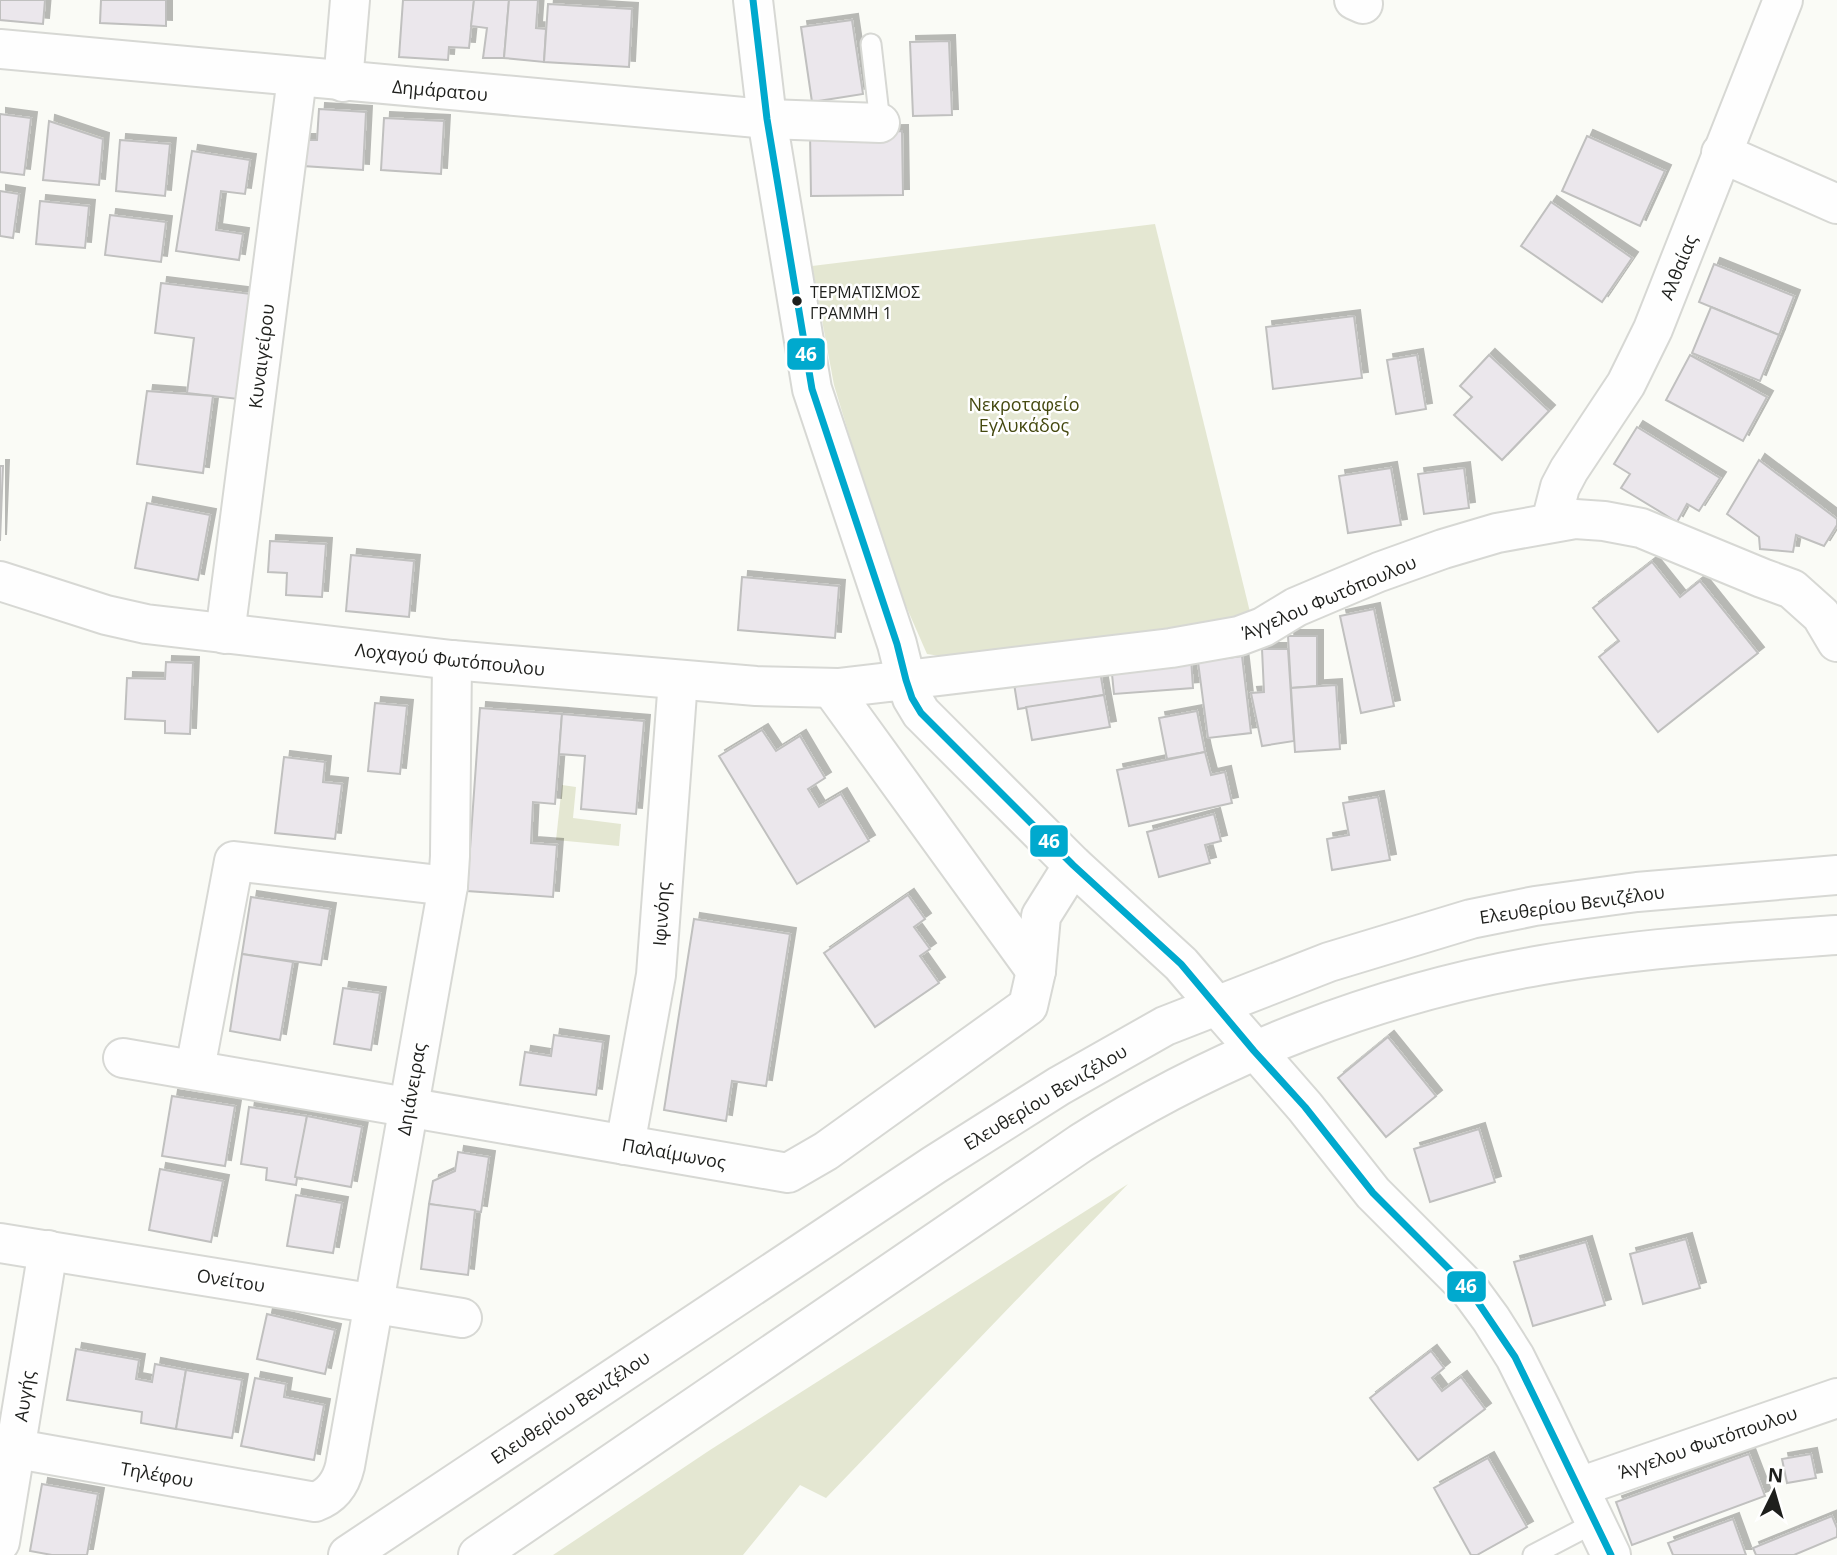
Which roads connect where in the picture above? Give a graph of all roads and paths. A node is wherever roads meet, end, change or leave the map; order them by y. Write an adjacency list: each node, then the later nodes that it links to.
1 (350, 0): 7 (street)
2 (753, 0): 8 (street)
3 (1783, 0): 10 (street, Αλθαίας)
4 (872, 44): 9 (lane)
5 (0, 49): 6 (street, Δημάρατου)
6 (297, 78): 7 (street, Δημάρατου); 14 (street, Κυναιγείρου)
7 (343, 82): 8 (street, Δημάρατου)
8 (767, 119): 9 (street, Δημάρατου); 18 (street)
9 (880, 123)
10 (1721, 153): 11 (street); 12 (street, Αλθαίας)
11 (1837, 204)
12 (1551, 522): 15 (street, Άγγελου Φωτόπουλου); 18 (street, Άγγελου Φωτόπουλου)
13 (0, 581): 14 (street, Λοχαγού Φωτόπουλου)
14 (225, 634): 16 (street, Λοχαγού Φωτόπουλου)
15 (1837, 642)
16 (452, 660): 17 (street, Λοχαγού Φωτόπουλου); 22 (street, Δηιάνειρας)
17 (678, 680): 19 (street, Λοχαγού Φωτόπουλου); 30 (street, Ιφινόης)
18 (906, 680): 19 (street, Λοχαγού Φωτόπουλου); 20 (street)
19 (831, 688): 24 (street)
20 (1073, 866): 24 (street, Παλαίμωνος); 25 (street)
21 (1837, 875): 25 (street, Ελευθερίου Βενιζέλου)
22 (448, 886): 28 (street); 29 (street, Δηιάνειρας)
23 (1837, 935): 26 (street)
24 (1035, 971): 30 (street, Παλαίμωνος)
25 (1216, 1005): 26 (street); 41 (street, Ελευθερίου Βενιζέλου)
26 (1254, 1051): 37 (street); 42 (street)
27 (123, 1058): 28 (street, Παλαίμωνος)
28 (195, 1069): 29 (street, Παλαίμωνος)
29 (407, 1107): 30 (street, Παλαίμωνος); 33 (street, Δηιάνειρας)
30 (625, 1145)
31 (0, 1243): 32 (street, Ονείτου)
32 (48, 1250): 33 (street, Ονείτου); 36 (street, Αυγής)
33 (372, 1304): 34 (street, Ονείτου); 38 (street, Δηιάνειρας)
34 (462, 1318)
35 (1837, 1398): 37 (street, Άγγελου Φωτόπουλου)
36 (7, 1448): 38 (street, Τηλέφου); 40 (street, Αυγής)
37 (1579, 1487): 39 (street)
38 (315, 1502)
39 (1604, 1538): 43 (lane)
40 (0, 1542)
41 (348, 1555)
42 (478, 1555)
43 (1533, 1555)

